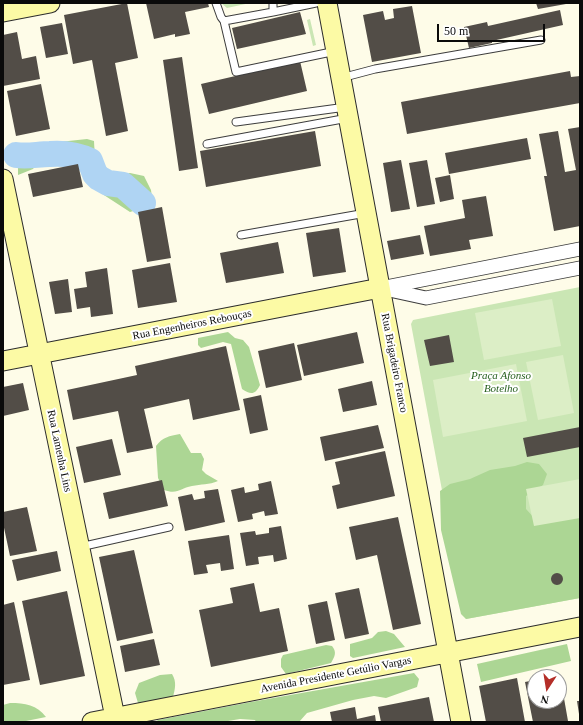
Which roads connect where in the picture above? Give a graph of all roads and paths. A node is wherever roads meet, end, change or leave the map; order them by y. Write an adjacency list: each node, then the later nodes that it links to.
1 (50, 3): 6 (main road)
2 (216, 3): 7 (lane)
3 (316, 3): 5 (lane)
4 (327, 3): 9 (main road, Rua Brigadeiro Franco)
5 (273, 7): 7 (lane)
6 (3, 12)
7 (224, 21): 9 (lane)
8 (540, 40): 10 (lane)
9 (336, 51): 10 (main road, Rua Brigadeiro Franco)
10 (341, 78): 11 (main road, Rua Brigadeiro Franco)
11 (347, 113): 12 (lane); 13 (lane); 15 (main road, Rua Brigadeiro Franco)
12 (236, 122)
13 (207, 144)
14 (3, 179): 20 (main road, Rua Lamenha Lins)
15 (366, 213): 16 (lane); 19 (main road, Rua Brigadeiro Franco)
16 (241, 236)
17 (580, 249): 19 (street, Rua Engenheiros Rebouças)
18 (580, 268): 19 (street, Rua Engenheiros Rebouças)
19 (380, 288): 20 (main road, Rua Engenheiros Rebouças); 25 (main road, Rua Brigadeiro Franco)
20 (39, 354): 21 (main road, Rua Engenheiros Rebouças); 23 (main road, Rua Lamenha Lins)
21 (3, 361)
22 (169, 527): 23 (lane)
23 (80, 547): 26 (main road, Rua Lamenha Lins)
24 (580, 627): 25 (main road, Avenida Presidente Getúlio Vargas)
25 (448, 653): 26 (main road, Avenida Presidente Getúlio Vargas); 28 (main road, Rua Brigadeiro Franco)
26 (115, 720): 27 (main road, Avenida Presidente Getúlio Vargas)
27 (92, 722)
28 (461, 722)

